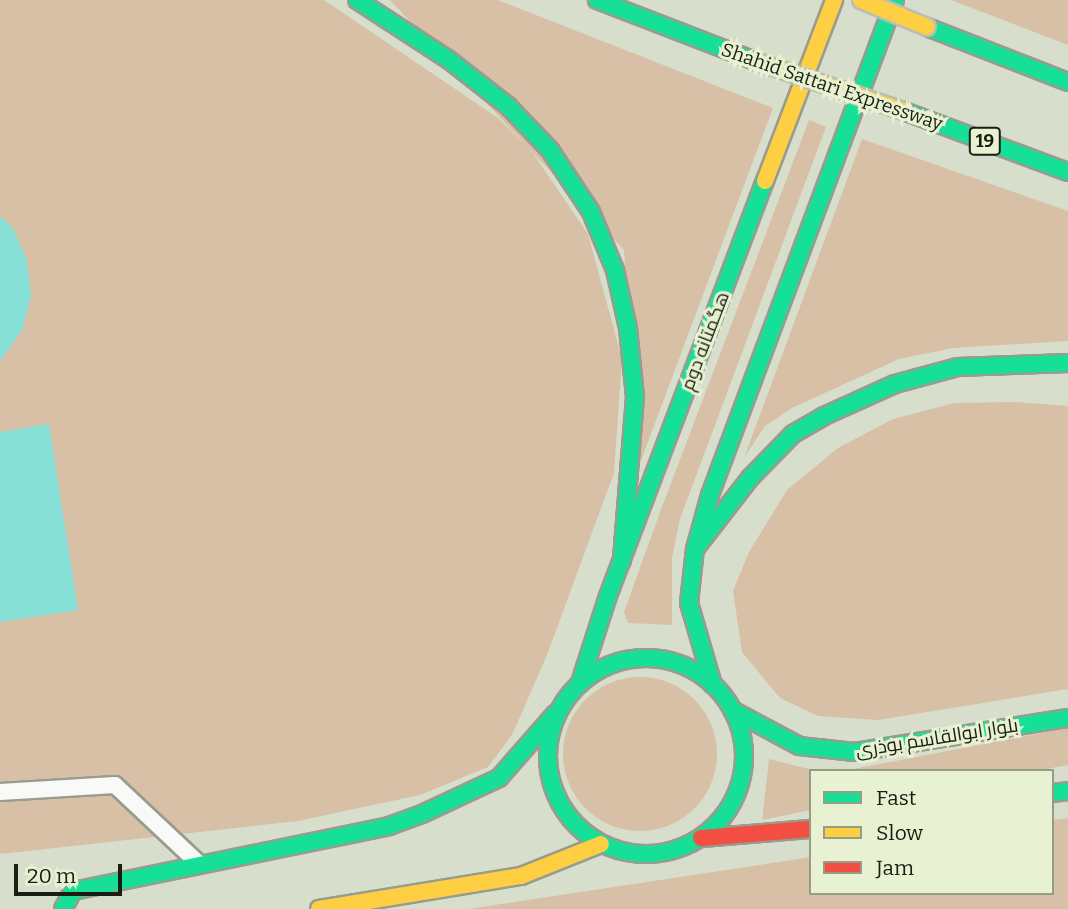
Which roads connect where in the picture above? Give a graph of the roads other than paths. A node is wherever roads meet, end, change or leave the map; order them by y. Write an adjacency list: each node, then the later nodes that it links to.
1 (357, 0): 10 (main road)
2 (597, 0): 7 (main road, Shahid Sattari Expressway / 19, bridge)
3 (834, 0): 10 (main road, هگمتانه دوم)
4 (861, 0): 6 (main road, bridge)
5 (895, 0): 9 (main road)
6 (1068, 82)
7 (1068, 172)
8 (1068, 363): 9 (main road)
9 (695, 549): 12 (main road)
10 (622, 560): 11 (main road, هگمتانه دوم)
11 (580, 682): 12 (main road); 13 (main road)
12 (713, 685): 14 (main road)
13 (559, 710): 19 (main road); 20 (main road)
14 (732, 710): 15 (main road, بلوار ابوالقاسم بوذری); 18 (main road)
15 (1068, 718)
16 (0, 792): 20 (lane)
17 (809, 829): 18 (main road)
18 (701, 838): 19 (main road)
19 (600, 844): 22 (main road)
20 (199, 864): 21 (main road)
21 (63, 909)
22 (319, 909)

